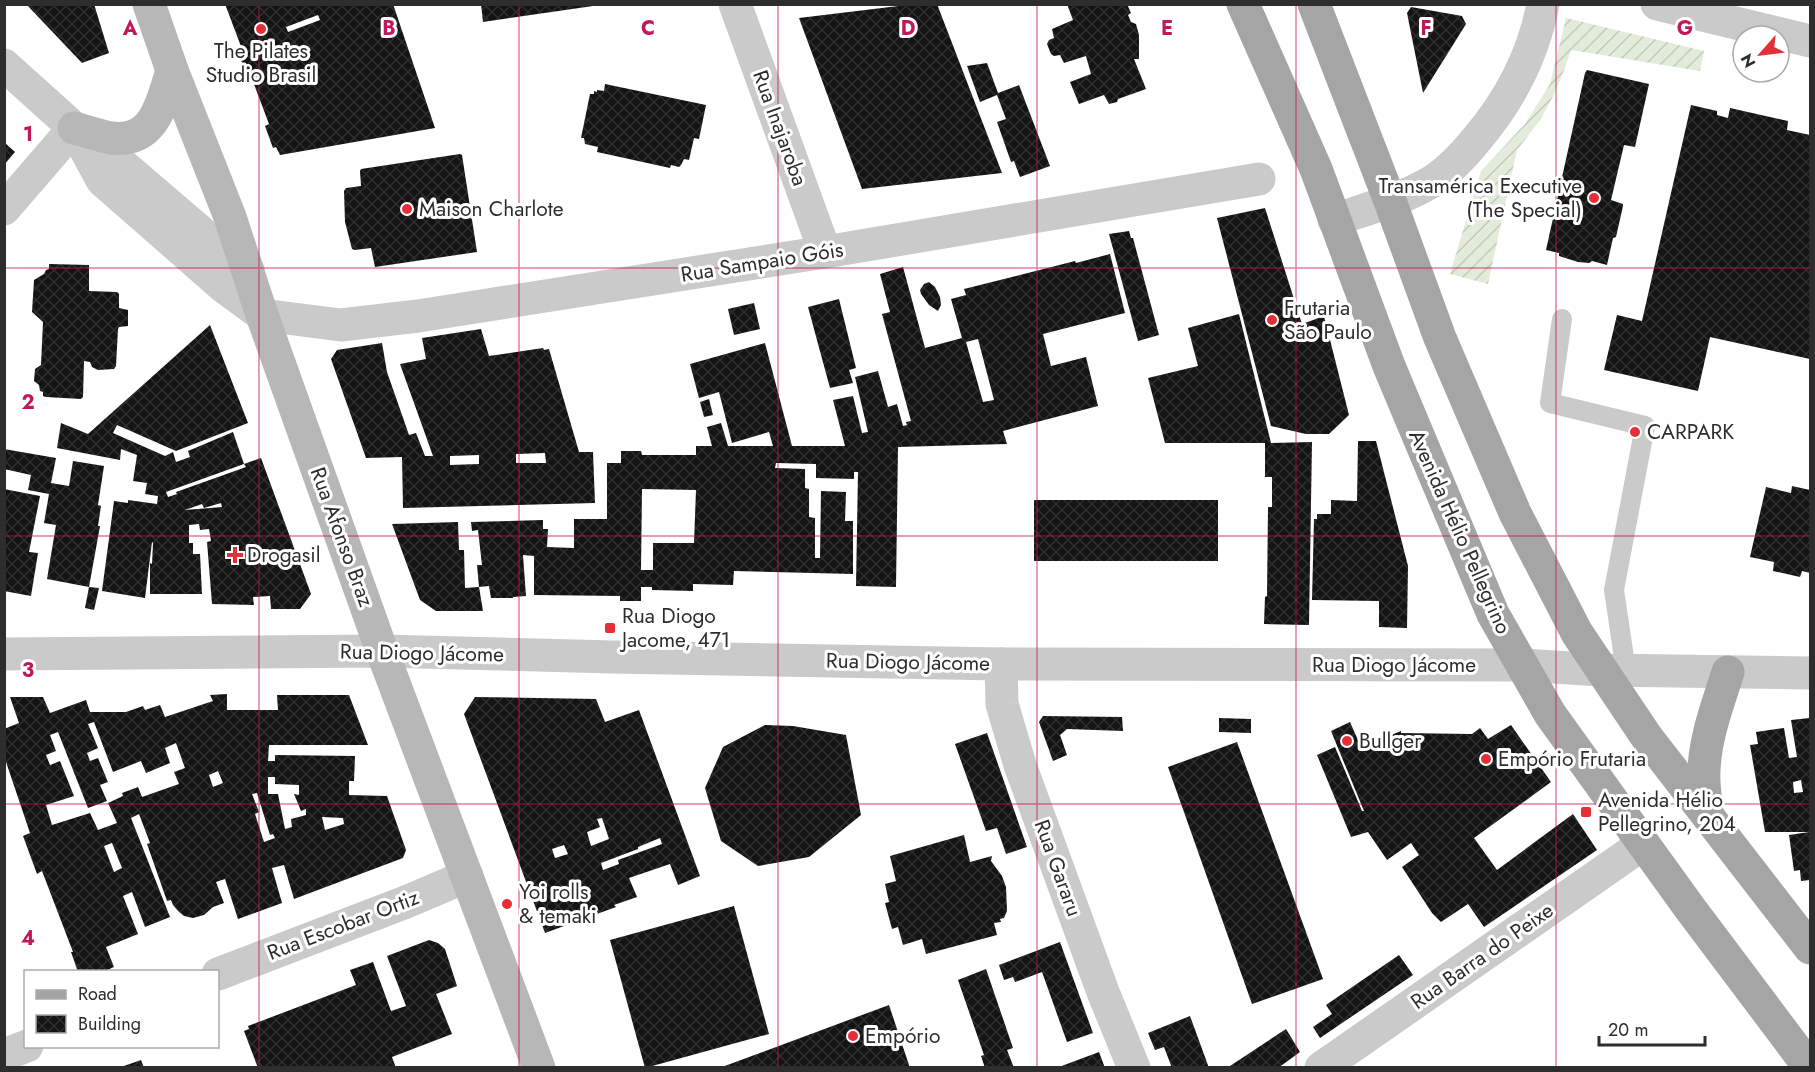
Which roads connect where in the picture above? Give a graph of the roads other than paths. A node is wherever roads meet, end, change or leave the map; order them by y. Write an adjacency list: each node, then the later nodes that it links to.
1 (149, 4): 9 (street, Rua Afonso Braz)
2 (735, 4): 15 (street, Rua Inajaroba)
3 (1243, 4): 14 (main road, Avenida Hélio Pellegrino)
4 (1314, 4): 12 (main road)
5 (1543, 4): 12 (street)
6 (1657, 4): 7 (street)
7 (1810, 41)
8 (4, 65): 10 (street)
9 (172, 70): 10 (street); 16 (street, Rua Afonso Braz)
10 (74, 128): 13 (street); 16 (street); 17 (street)
11 (1259, 179): 15 (street, Rua Sampaio Góis)
12 (1390, 201): 14 (street); 23 (main road)
13 (4, 209)
14 (1334, 220): 22 (main road, Avenida Hélio Pellegrino)
15 (825, 252): 17 (street, Rua Sampaio Góis)
16 (248, 270): 17 (street, Rua Afonso Braz)
17 (262, 315): 19 (street, Rua Afonso Braz)
18 (1562, 319): 23 (lane)
19 (382, 651): 20 (street, Rua Diogo Jácome); 21 (street, Rua Diogo Jácome); 28 (street, Rua Afonso Braz)
20 (4, 654)
21 (1000, 664): 22 (street, Rua Diogo Jácome); 34 (street, Rua Gararu)
22 (1522, 665): 23 (street, Rua Diogo Jácome); 27 (main road, Avenida Hélio Pellegrino)
23 (1614, 671): 24 (street, Rua Diogo Jácome); 26 (main road)
24 (1728, 672): 25 (street, Rua Diogo Jácome); 26 (main road)
25 (1810, 673)
26 (1707, 813): 29 (main road)
27 (1643, 844): 35 (street, Rua Barra do Peixe); 36 (main road, Avenida Hélio Pellegrino)
28 (467, 876): 30 (street, Rua Escobar Ortiz); 33 (street, Rua Afonso Braz)
29 (1810, 948)
30 (219, 974)
31 (24, 1048): 32 (street)
32 (4, 1055)
33 (539, 1068)
34 (1134, 1068)
35 (1321, 1068)
36 (1810, 1068)

